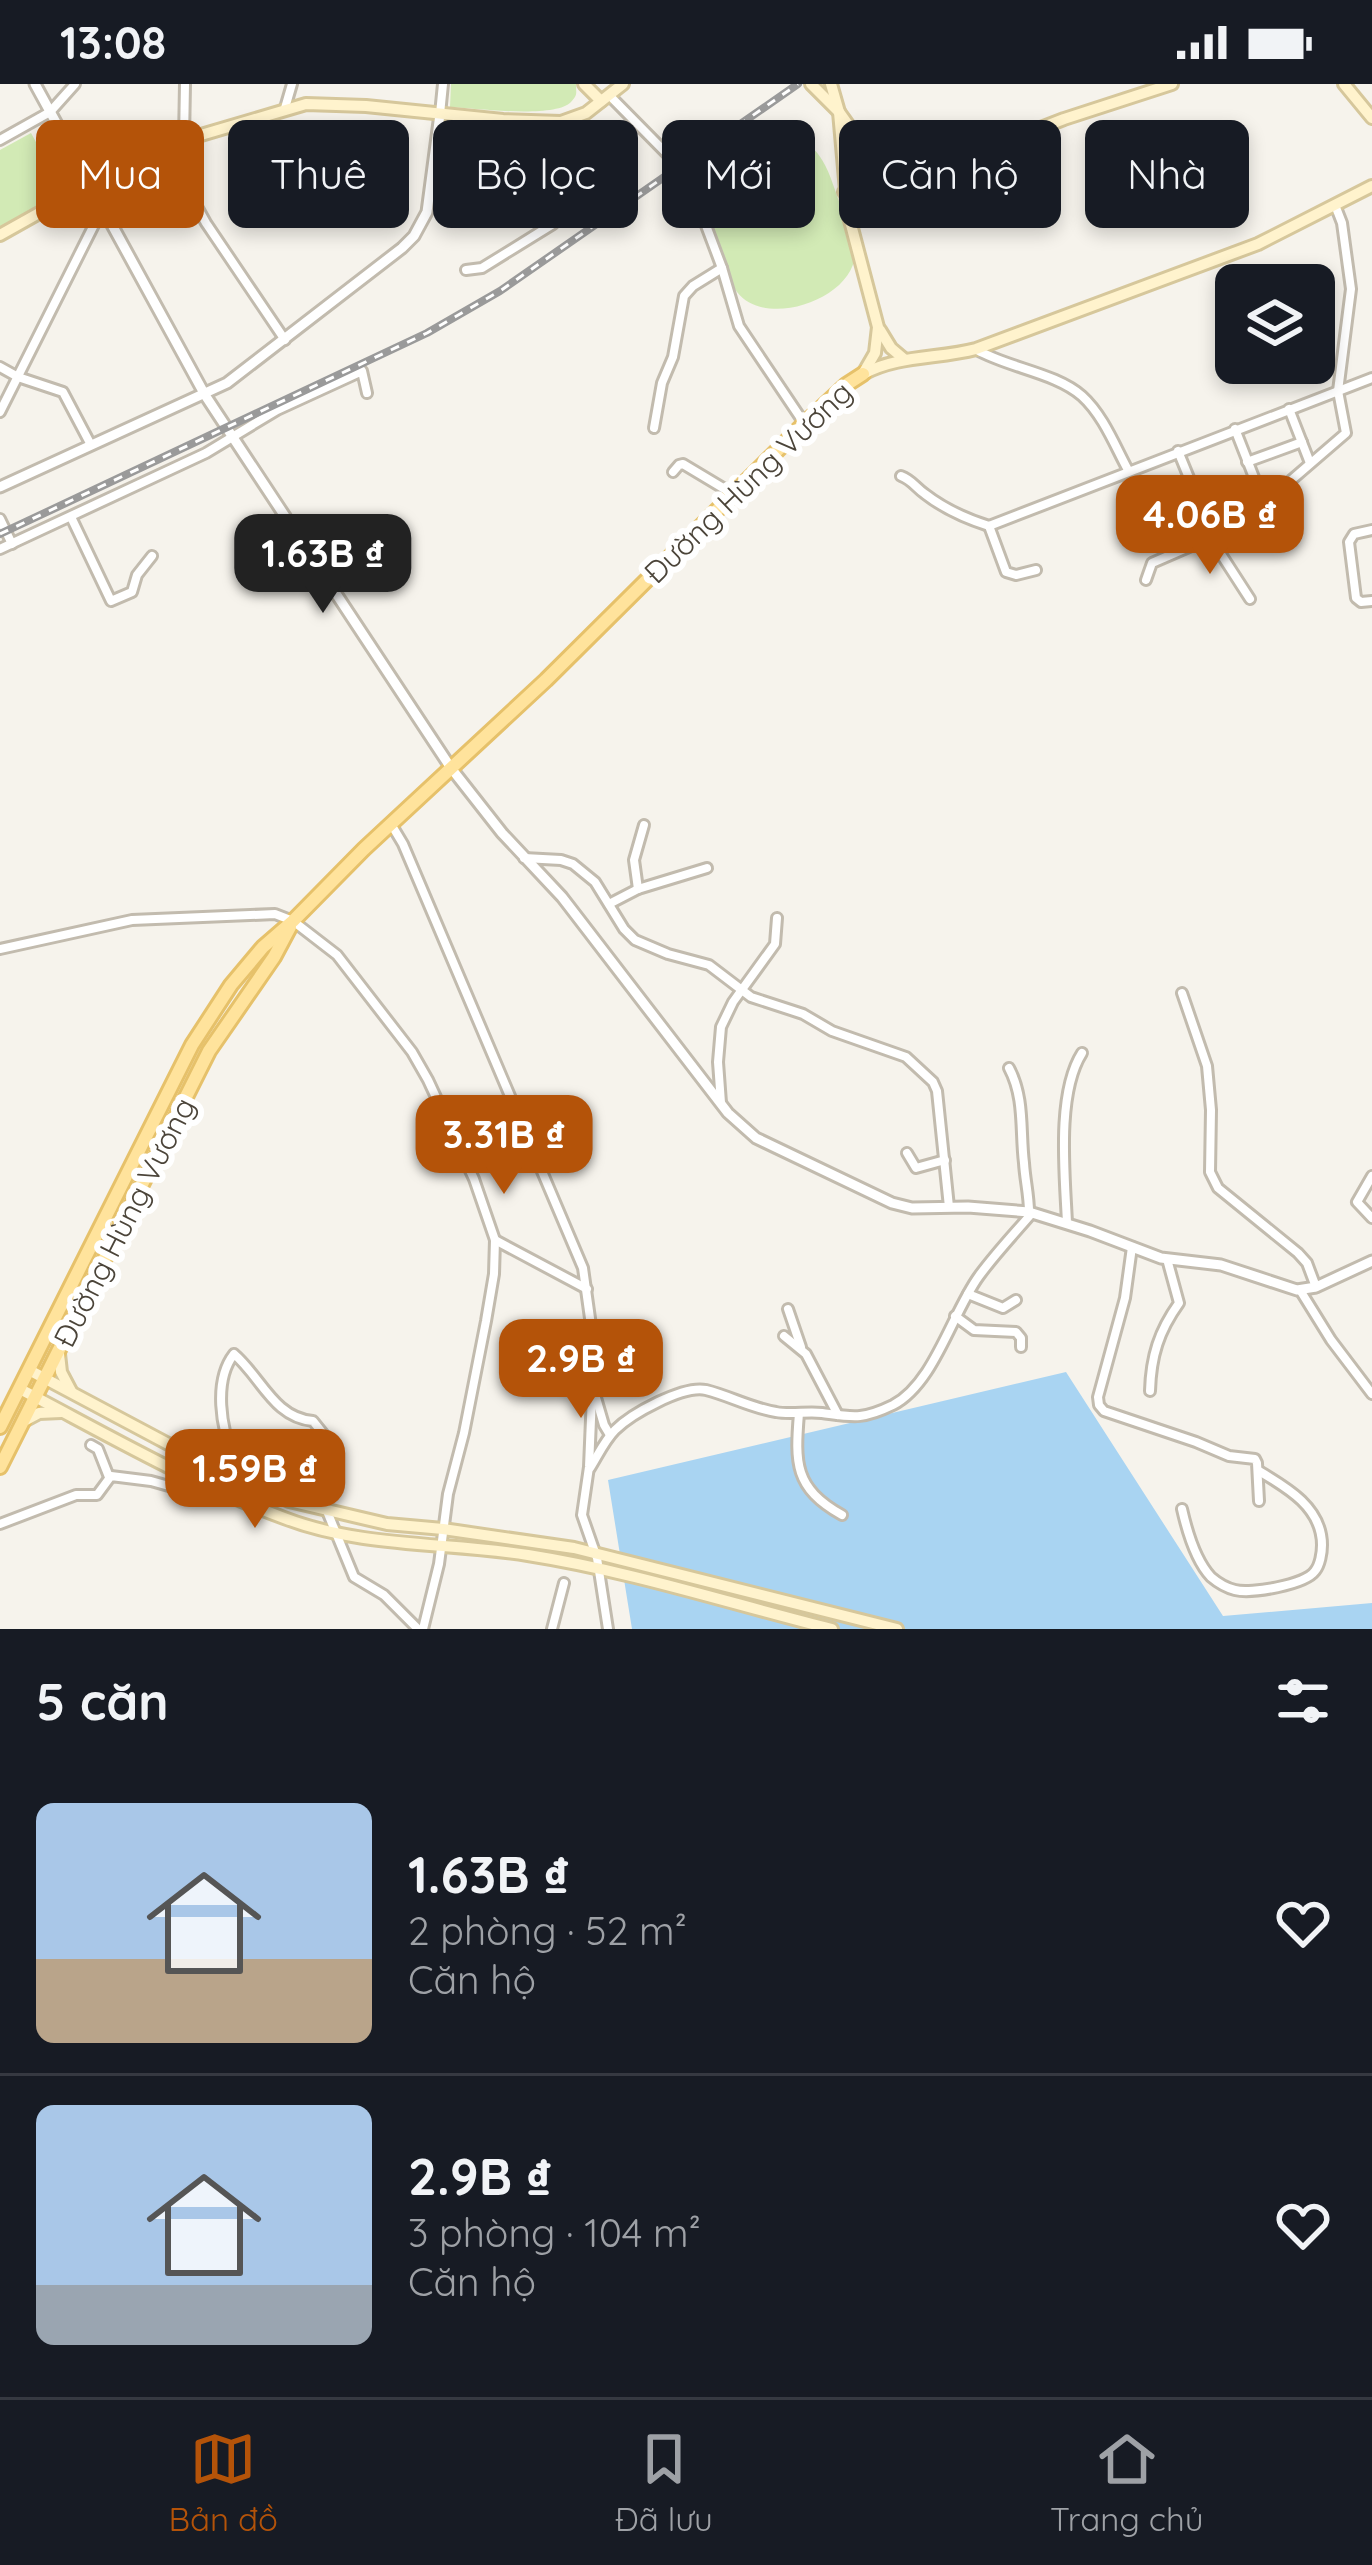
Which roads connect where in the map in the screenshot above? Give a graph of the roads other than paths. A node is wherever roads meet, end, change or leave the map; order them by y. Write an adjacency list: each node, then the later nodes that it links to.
1 (35, 84): 14 (street)
2 (75, 84): 14 (street)
3 (184, 84): 19 (street)
4 (292, 84): 13 (street)
5 (443, 84): 16 (street)
6 (584, 84): 12 (main road)
7 (623, 84): 12 (main road)
8 (1172, 84): 25 (main road)
9 (1345, 84): 17 (main road)
10 (833, 85): 15 (main road)
11 (813, 86): 15 (main road)
12 (605, 98): 22 (main road); 36 (street)
13 (285, 108): 16 (main road); 20 (main road)
14 (50, 112): 18 (street); 26 (street)
15 (839, 112): 23 (main road); 24 (main road)
16 (440, 114): 21 (main road); 39 (street)
17 (1372, 118)
18 (54, 120)
19 (184, 120)
20 (246, 120)
21 (503, 120)
22 (570, 120)
23 (840, 120)
24 (844, 120)
25 (1061, 120)
26 (0, 140)
27 (1372, 186): 28 (main road, Đường Hùng Vương)
28 (1335, 205): 40 (main road, Đường Hùng Vương); 46 (street)
29 (36, 215): 35 (main road)
30 (204, 219): 39 (street)
31 (92, 228): 44 (street)
32 (113, 228): 48 (street)
33 (547, 228): 37 (street)
34 (853, 228): 38 (main road)
35 (0, 235)
36 (722, 268): 51 (street); 52 (street)
37 (466, 270)
38 (878, 328): 41 (main road); 43 (main road)
39 (285, 340): 48 (street)
40 (976, 350): 41 (main road, Đường Hùng Vương); 60 (street)
41 (904, 359): 43 (main road, Đường Hùng Vương)
42 (0, 367): 44 (street)
43 (863, 374): 51 (main road, Đường Hùng Vương)
44 (18, 377): 50 (street); 56 (street)
45 (1372, 378): 46 (street)
46 (1338, 391): 49 (street); 59 (street)
47 (367, 393): 54 (street)
48 (205, 395): 54 (street); 56 (street)
49 (1289, 409): 53 (street); 55 (street)
50 (0, 412)
51 (804, 424): 65 (main road, Đường Hùng Vương)
52 (654, 428)
53 (1235, 429): 57 (street); 58 (street)
54 (232, 438): 68 (street); 80 (street)
55 (1302, 442): 58 (street); 59 (street)
56 (92, 446): 64 (street)
57 (1178, 451): 60 (street); 67 (street)
58 (1247, 462): 63 (street)
59 (1310, 463): 66 (street)
60 (1128, 470): 70 (street)
61 (673, 472): 65 (street)
62 (901, 476): 70 (street)
63 (1254, 481): 66 (street); 67 (street)
64 (0, 487)
65 (733, 494): 80 (main road, Đường Hùng Vương)
66 (1264, 503): 72 (street)
67 (1200, 508): 72 (street); 77 (street)
68 (71, 518): 73 (street); 75 (street)
69 (0, 519): 73 (street)
70 (989, 526): 76 (street)
71 (1372, 530): 79 (street)
72 (1212, 533): 78 (street)
73 (11, 544): 74 (street)
74 (0, 549)
75 (152, 556)
76 (1036, 570)
77 (1146, 580)
78 (1250, 599)
79 (1372, 602)
80 (451, 768): 81 (main road, Đường Hùng Vương); 83 (street)
81 (391, 824): 88 (main road, Đường Hùng Vương); 107 (street)
82 (644, 825): 85 (street)
83 (524, 858): 86 (street); 94 (street)
84 (707, 868): 85 (street)
85 (638, 889): 86 (street)
86 (609, 904): 90 (street)
87 (777, 918): 90 (street)
88 (293, 921): 89 (street); 102 (street); 116 (main road, Đường Hùng Vương); 117 (main road, Đường Hùng Vương)
89 (0, 949)
90 (741, 991): 94 (street); 96 (street)
91 (1182, 993): 106 (street)
92 (1082, 1053): 101 (street)
93 (1009, 1068): 99 (street)
94 (722, 1104): 98 (street)
95 (908, 1153): 96 (street)
96 (945, 1160): 98 (street)
97 (1372, 1176): 100 (street)
98 (949, 1207): 99 (street)
99 (1030, 1212): 101 (street); 109 (street)
100 (1372, 1218)
101 (1067, 1223): 103 (street)
102 (495, 1240): 107 (street); 145 (street)
103 (1132, 1247): 104 (street); 135 (street)
104 (1167, 1259): 108 (street); 121 (street)
105 (1372, 1261): 106 (street)
106 (1316, 1287): 108 (street)
107 (586, 1289): 119 (street)
108 (1300, 1290): 123 (street)
109 (968, 1294): 110 (street); 112 (street)
110 (1016, 1300)
111 (788, 1309): 115 (street)
112 (955, 1316): 114 (street); 127 (street)
113 (784, 1336): 115 (street)
114 (1021, 1347)
115 (802, 1349): 127 (street)
116 (58, 1354): 118 (main road, Đường Hùng Vương); 122 (main road)
117 (29, 1370): 118 (main road); 120 (main road, Đường Hùng Vương)
118 (46, 1379): 122 (main road); 124 (main road, Đường Hùng Vương)
119 (591, 1383): 130 (street); 137 (street)
120 (20, 1389): 124 (main road); 129 (main road, Đường Hùng Vương)
121 (1150, 1391)
122 (73, 1394): 134 (main road)
123 (1372, 1394)
124 (36, 1398): 125 (main road); 128 (main road, Đường Hùng Vương)
125 (63, 1412): 128 (main road); 139 (main road)
126 (799, 1413): 127 (street); 130 (street); 143 (street)
127 (839, 1416)
128 (24, 1421): 133 (main road, Đường Hùng Vương)
129 (0, 1427)
130 (610, 1435): 137 (street)
131 (92, 1445): 138 (street)
132 (234, 1458): 134 (street); 136 (street); 136 (street)
133 (0, 1467)
134 (214, 1467): 139 (street); 142 (main road)
135 (1258, 1470): 140 (street); 141 (street)
136 (309, 1472): 142 (street)
137 (588, 1472): 148 (street)
138 (109, 1477): 139 (street); 144 (street)
139 (194, 1478): 146 (main road)
140 (1259, 1501)
141 (1182, 1509)
142 (326, 1510): 145 (main road); 146 (street)
143 (842, 1515)
144 (0, 1524)
145 (443, 1529): 147 (street); 148 (main road)
146 (335, 1531): 147 (main road); 151 (street)
147 (441, 1546): 149 (main road); 151 (street)
148 (595, 1552): 149 (street); 155 (main road)
149 (599, 1570): 153 (street); 154 (main road)
150 (564, 1583): 152 (street)
151 (421, 1629)
152 (552, 1629)
153 (608, 1629)
154 (832, 1629)
155 (897, 1629)

